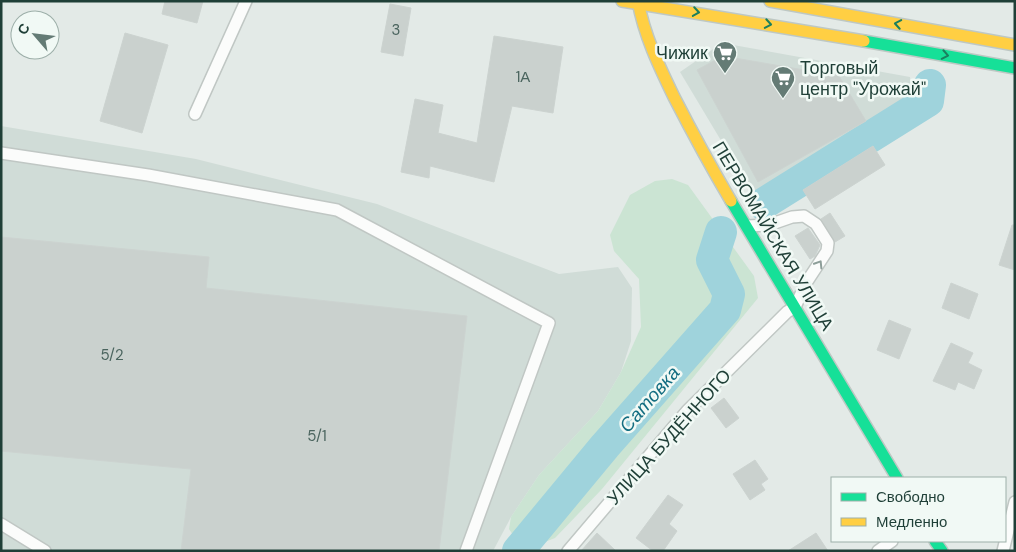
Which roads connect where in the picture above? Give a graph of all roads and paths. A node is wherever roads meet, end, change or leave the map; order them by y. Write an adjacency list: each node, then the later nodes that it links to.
1 (246, 1): 9 (lane)
2 (622, 1): 4 (main road)
3 (770, 1): 6 (main road)
4 (638, 2): 8 (main road, one-way to 8); 11 (main road, ПЕРВОМАЙСКАЯ УЛИЦА)
5 (862, 7): 6 (lane)
6 (869, 19): 7 (main road, one-way to 6)
7 (1015, 45)
8 (1015, 68)
9 (195, 114)
10 (1, 154): 19 (lane)
11 (746, 226): 12 (main road, ПЕРВОМАЙСКАЯ УЛИЦА); 12 (lane, one-way to 11)
12 (795, 307): 13 (main road, ПЕРВОМАЙСКАЯ УЛИЦА); 20 (lane, УЛИЦА БУДЁННОГО)
13 (896, 477)
14 (1015, 502): 16 (lane)
15 (1, 524): 18 (lane)
16 (1006, 539)
17 (891, 542): 21 (lane)
18 (45, 551)
19 (466, 551)
20 (568, 551)
21 (878, 551)

